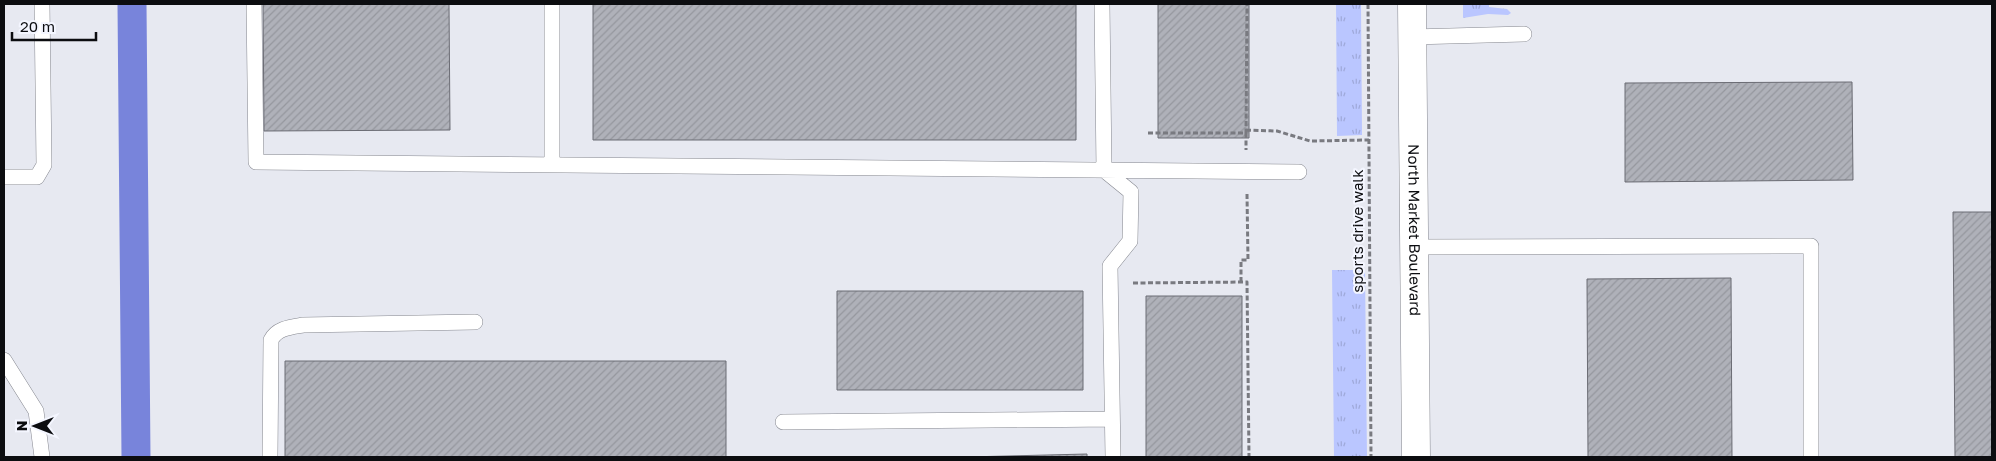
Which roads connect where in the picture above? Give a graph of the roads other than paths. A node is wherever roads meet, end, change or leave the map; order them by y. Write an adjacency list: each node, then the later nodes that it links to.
1 (42, 4): 11 (lane)
2 (254, 4): 8 (lane)
3 (552, 4): 8 (lane)
4 (1102, 4): 9 (lane)
5 (1412, 4): 7 (main road, North Market Boulevard)
6 (1524, 34): 7 (lane)
7 (1412, 37): 12 (main road, North Market Boulevard)
8 (552, 165): 9 (lane)
9 (1104, 170): 10 (lane); 15 (lane)
10 (1299, 172)
11 (4, 177)
12 (1414, 247): 20 (main road, North Market Boulevard); 21 (lane)
13 (475, 322): 18 (lane)
14 (4, 360): 17 (lane)
15 (1112, 419): 16 (lane); 19 (lane)
16 (783, 422)
17 (42, 457)
18 (270, 457)
19 (1113, 457)
20 (1416, 457)
21 (1811, 457)

